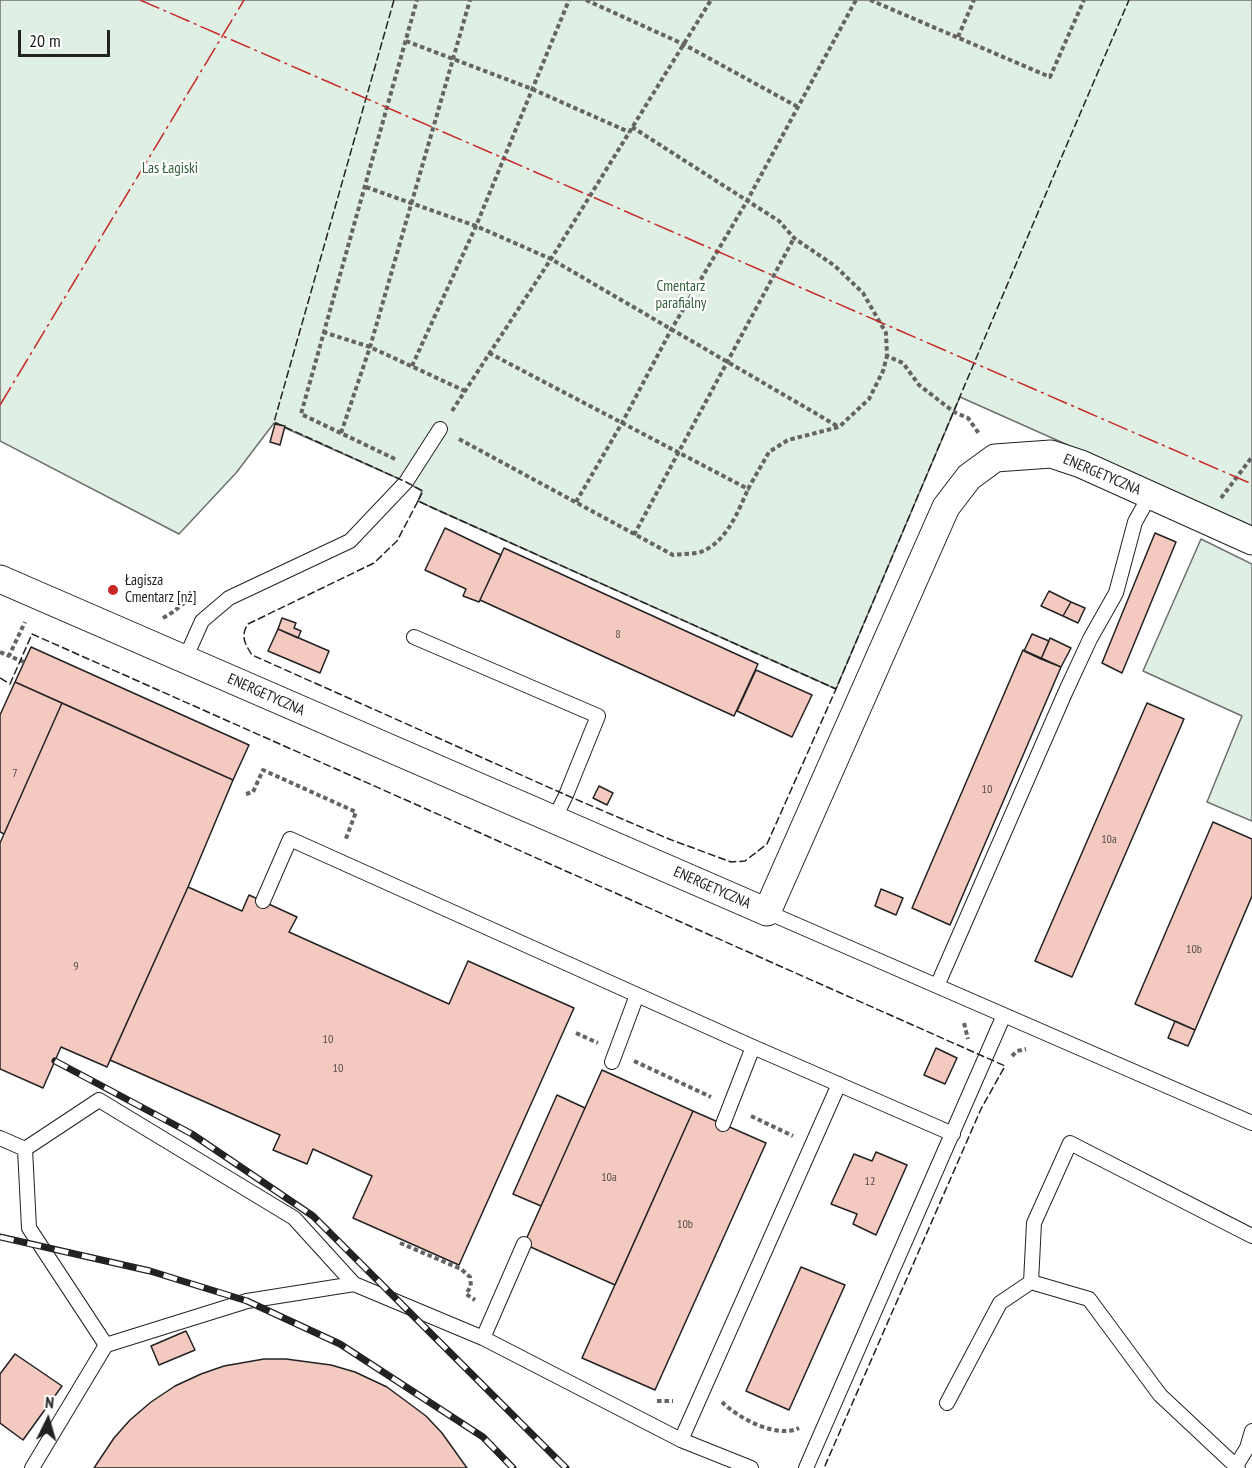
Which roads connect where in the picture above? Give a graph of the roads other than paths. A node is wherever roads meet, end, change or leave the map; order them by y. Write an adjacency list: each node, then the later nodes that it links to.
1 (440, 429): 6 (lane)
2 (1150, 495): 3 (street, ENERGETYCZNA); 9 (street, ENERGETYCZNA); 10 (lane)
3 (1252, 541)
4 (0, 579): 6 (street, ENERGETYCZNA)
5 (414, 637): 7 (lane)
6 (185, 659): 7 (street, ENERGETYCZNA)
7 (554, 820): 9 (street, ENERGETYCZNA)
8 (263, 901): 11 (lane)
9 (767, 912): 10 (lane)
10 (937, 986): 12 (lane)
11 (637, 995): 13 (lane); 14 (lane)
12 (1004, 1015): 16 (lane); 18 (lane)
13 (753, 1047): 15 (lane); 17 (lane)
14 (614, 1057)
15 (839, 1084): 18 (lane); 29 (lane)
16 (1252, 1123)
17 (723, 1124)
18 (953, 1134): 33 (lane)
19 (0, 1138): 20 (lane)
20 (25, 1149): 24 (lane); 26 (lane)
21 (1252, 1236): 23 (lane)
22 (524, 1245): 25 (lane)
23 (1030, 1282): 27 (lane); 30 (lane)
24 (354, 1284): 25 (lane); 26 (lane)
25 (483, 1338): 29 (lane)
26 (106, 1345): 31 (lane)
27 (947, 1403)
28 (1252, 1431): 30 (lane)
29 (681, 1440): 32 (lane)
30 (1237, 1467)
31 (32, 1468)
32 (751, 1468)
33 (806, 1468)

